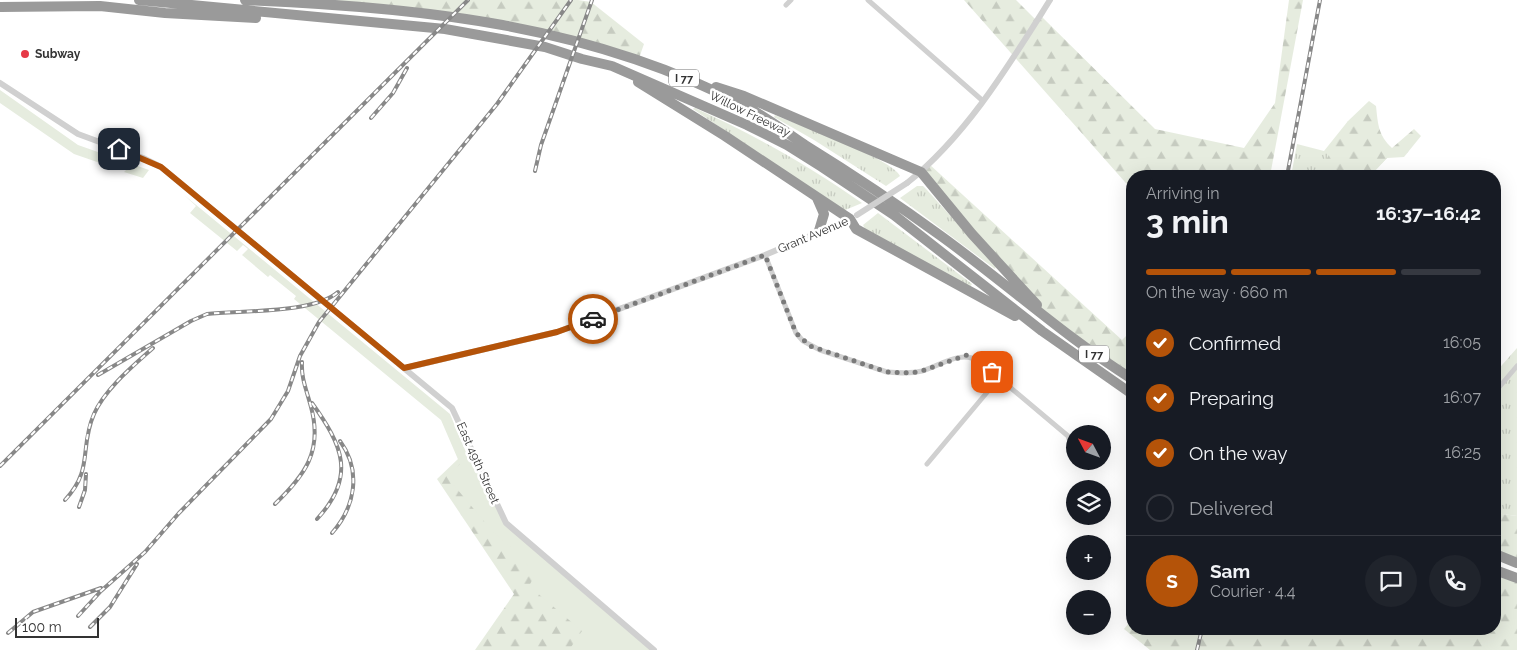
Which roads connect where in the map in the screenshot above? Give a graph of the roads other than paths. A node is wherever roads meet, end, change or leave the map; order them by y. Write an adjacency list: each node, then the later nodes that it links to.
1 (139, 0): 8 (highway, Willow Freeway / I 77)
2 (245, 0): 10 (highway, Willow Freeway / I 77)
3 (791, 0): 6 (street)
4 (868, 0): 12 (street)
5 (1050, 0): 12 (street, Grant Avenue)
6 (786, 5)
7 (0, 7): 8 (highway)
8 (308, 18): 9 (highway, Willow Freeway / I 77)
9 (612, 66): 14 (highway); 19 (highway, Willow Freeway / I 77)
10 (672, 73): 13 (highway); 18 (highway, Willow Freeway / I 77)
11 (0, 83): 21 (street, East 49th Street)
12 (983, 101): 13 (street, Grant Avenue)
13 (921, 172): 15 (street, Grant Avenue, bridge); 18 (highway)
14 (817, 198): 15 (highway); 16 (highway)
15 (853, 217): 16 (street, Grant Avenue); 19 (highway)
16 (818, 234): 17 (street, Grant Avenue)
17 (765, 255): 21 (street, Grant Avenue); 23 (street)
18 (1056, 326): 22 (highway, Willow Freeway / I 77)
19 (1042, 331): 25 (highway, Willow Freeway / I 77)
20 (1517, 366): 24 (street)
21 (404, 368): 32 (street, East 49th Street)
22 (1126, 376)
23 (999, 378): 26 (street); 27 (street)
24 (1501, 385)
25 (1126, 390)
26 (1066, 434)
27 (927, 464)
28 (1501, 556): 29 (highway)
29 (1517, 563)
30 (1501, 572): 31 (highway)
31 (1517, 578)
32 (654, 650)

